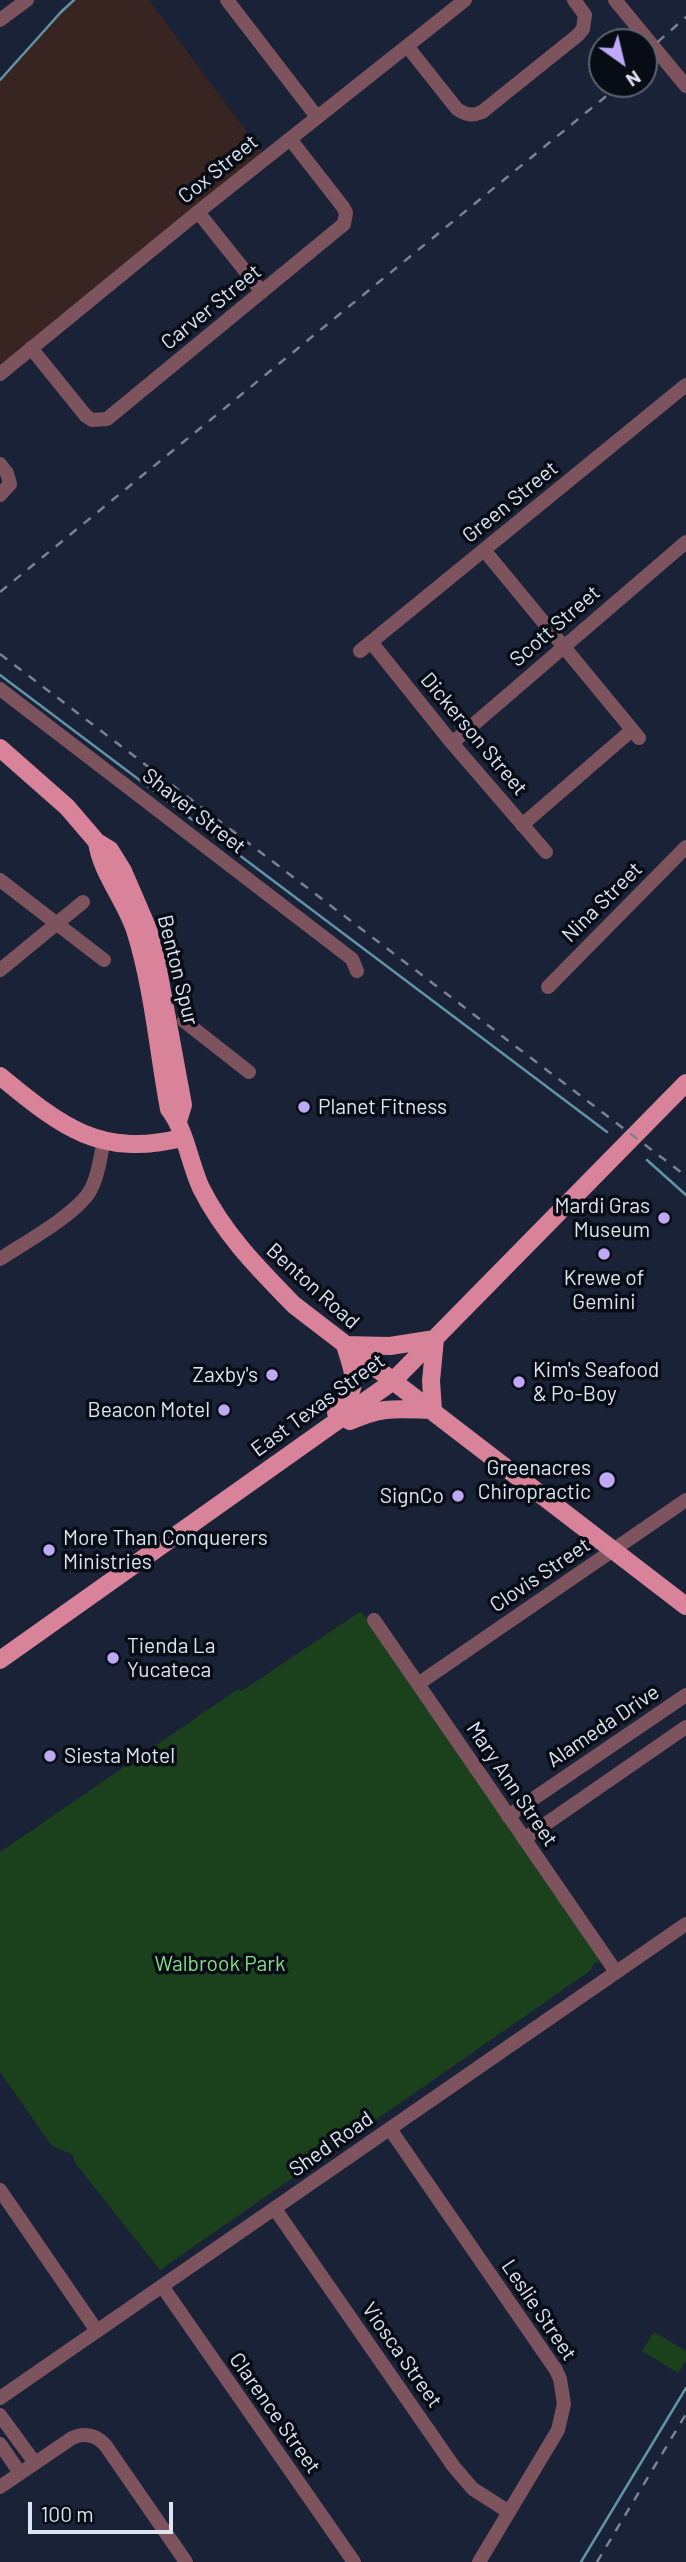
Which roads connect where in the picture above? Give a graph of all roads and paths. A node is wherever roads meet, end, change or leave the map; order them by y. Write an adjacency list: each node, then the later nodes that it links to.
1 (27, 0): 6 (street)
2 (227, 0): 9 (street)
3 (465, 0): 7 (street, Cox Street)
4 (574, 0): 7 (street)
5 (615, 0): 8 (street)
6 (0, 20)
7 (407, 46): 9 (street, Cox Street)
8 (686, 86)
9 (317, 117): 10 (street, Cox Street)
10 (289, 139): 11 (street, Cox Street); 12 (street, Carver Street)
11 (198, 212): 12 (street); 13 (street, Cox Street)
12 (262, 292): 13 (street, Carver Street)
13 (31, 348): 14 (street, Cox Street)
14 (0, 374)
15 (686, 385): 19 (street, Green Street)
16 (0, 464): 17 (street)
17 (0, 495)
18 (684, 549): 20 (street, Scott Street)
19 (484, 550): 20 (street); 21 (street, Green Street)
20 (564, 646): 23 (street, Scott Street); 25 (street)
21 (365, 647): 23 (street, Dickerson Street)
22 (0, 689): 33 (street, Shaver Street)
23 (452, 743): 25 (street, Dickerson Street)
24 (0, 748): 39 (main road, Benton Spur)
25 (522, 825): 27 (street, Dickerson Street)
26 (686, 848): 34 (street, Nina Street)
27 (546, 852)
28 (0, 880): 30 (street)
29 (83, 902): 30 (street)
30 (56, 924): 31 (street); 32 (street)
31 (104, 960)
32 (0, 970)
33 (357, 971)
34 (548, 987)
35 (184, 1021): 36 (street)
36 (249, 1072)
37 (0, 1076): 40 (main road)
38 (686, 1083): 42 (main road, East Texas Street)
39 (180, 1129): 40 (main road); 43 (main road, Benton Road)
40 (104, 1141): 41 (street)
41 (0, 1259)
42 (435, 1339): 43 (main road); 44 (main road, East Texas Street); 45 (main road)
43 (345, 1345): 44 (main road, Benton Road); 46 (main road)
44 (392, 1381): 45 (main road, Benton Road); 46 (main road, East Texas Street)
45 (433, 1410): 46 (main road); 48 (main road, Benton Road)
46 (318, 1435): 51 (main road, East Texas Street)
47 (686, 1500): 48 (street, Clovis Street)
48 (614, 1550): 49 (main road, Benton Road); 52 (street, Clovis Street)
49 (686, 1606)
50 (374, 1620): 52 (street, Mary Ann Street)
51 (0, 1660)
52 (418, 1684): 55 (street, Mary Ann Street)
53 (686, 1695): 55 (street, Alameda Drive)
54 (686, 1727): 56 (street)
55 (508, 1816): 56 (street, Mary Ann Street)
56 (524, 1839): 58 (street, Mary Ann Street)
57 (686, 1924): 58 (street, Shed Road)
58 (616, 1972): 59 (street, Shed Road)
59 (390, 2129): 61 (street, Shed Road); 69 (street, Leslie Street)
60 (0, 2190): 63 (street)
61 (275, 2208): 62 (street, Shed Road); 69 (street, Viosca Street)
62 (162, 2286): 63 (street, Shed Road); 71 (street, Clarence Street)
63 (97, 2331): 64 (street, Shed Road)
64 (0, 2398)
65 (0, 2415): 67 (street)
66 (0, 2444): 67 (street)
67 (28, 2468): 68 (street); 70 (street)
68 (0, 2487)
69 (509, 2512): 72 (street, Leslie Street)
70 (186, 2562)
71 (354, 2562)
72 (479, 2562)

